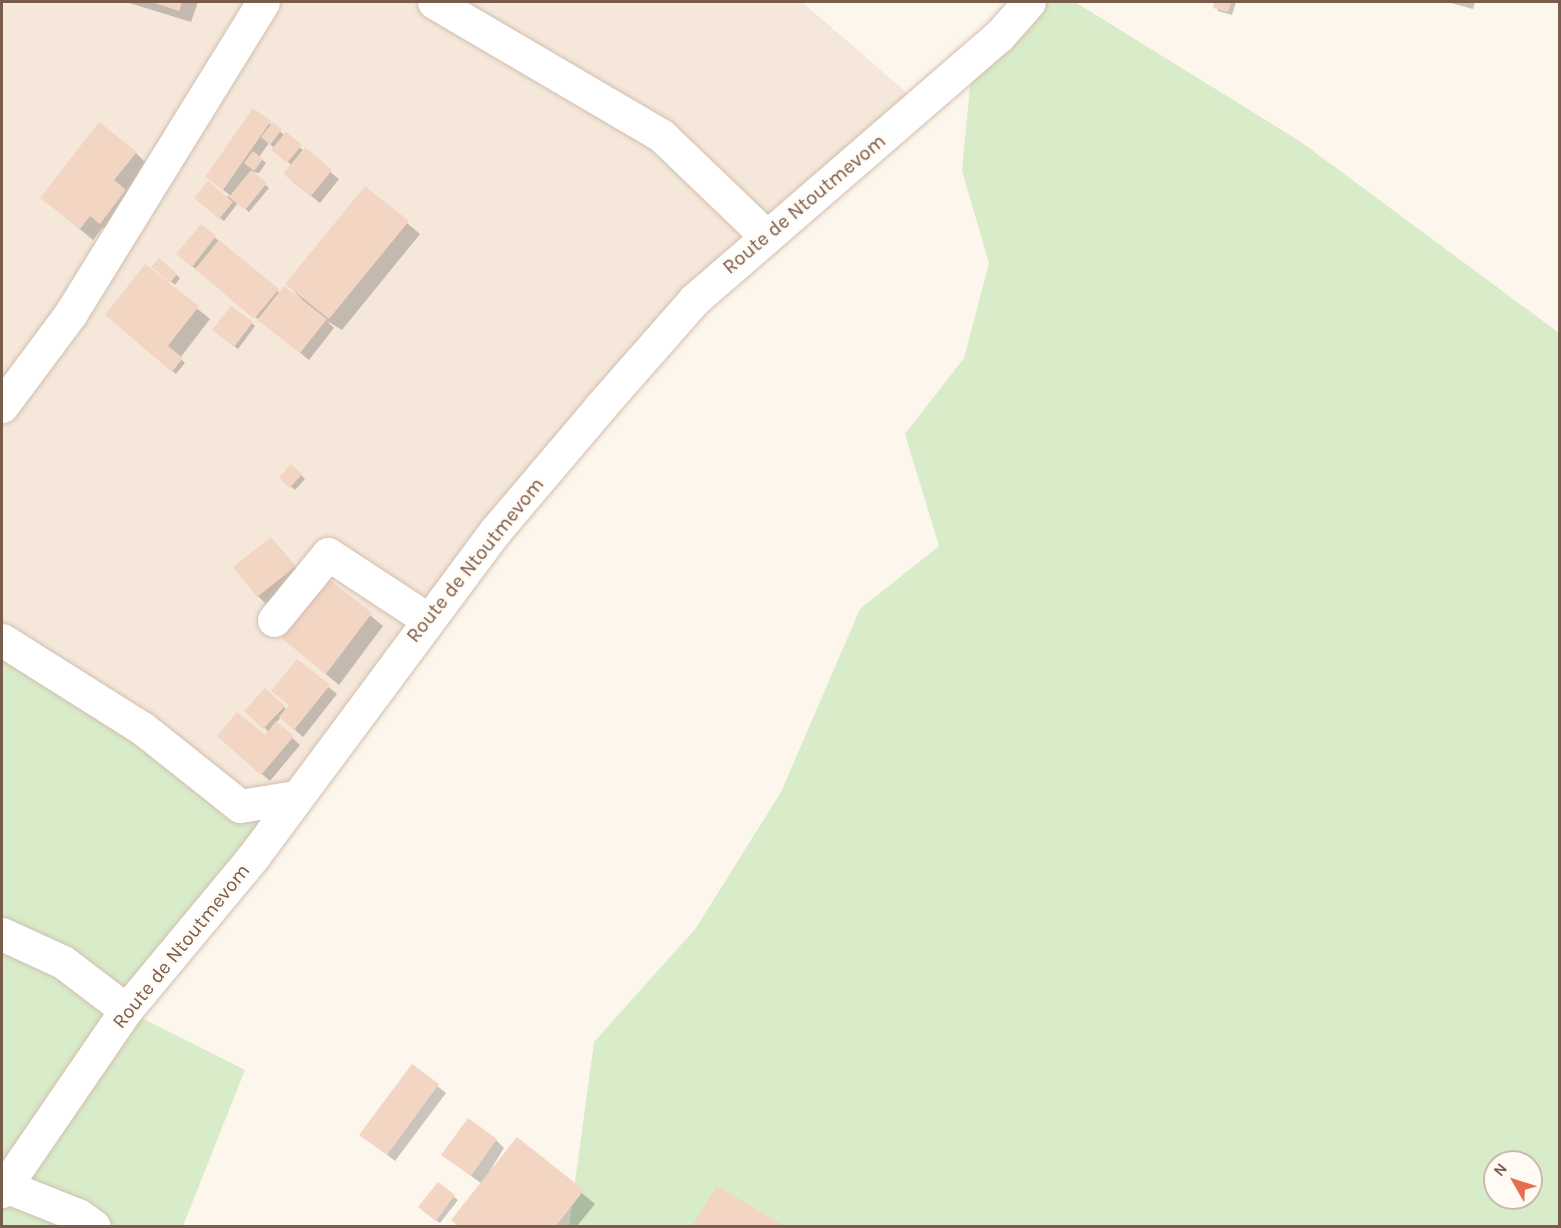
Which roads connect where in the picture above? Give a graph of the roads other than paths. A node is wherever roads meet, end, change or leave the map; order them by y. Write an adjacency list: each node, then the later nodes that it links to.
1 (263, 2): 5 (street)
2 (434, 2): 4 (street)
3 (1029, 2): 4 (street, Route de Ntoutmevom)
4 (764, 234): 6 (street, Route de Ntoutmevom)
5 (2, 406)
6 (427, 619): 7 (street); 9 (street, Route de Ntoutmevom)
7 (274, 620)
8 (2, 640): 9 (street)
9 (296, 797): 11 (street, Route de Ntoutmevom)
10 (2, 934): 11 (street)
11 (126, 1010): 12 (street, Route de Ntoutmevom)
12 (3, 1188): 13 (street)
13 (94, 1227)

